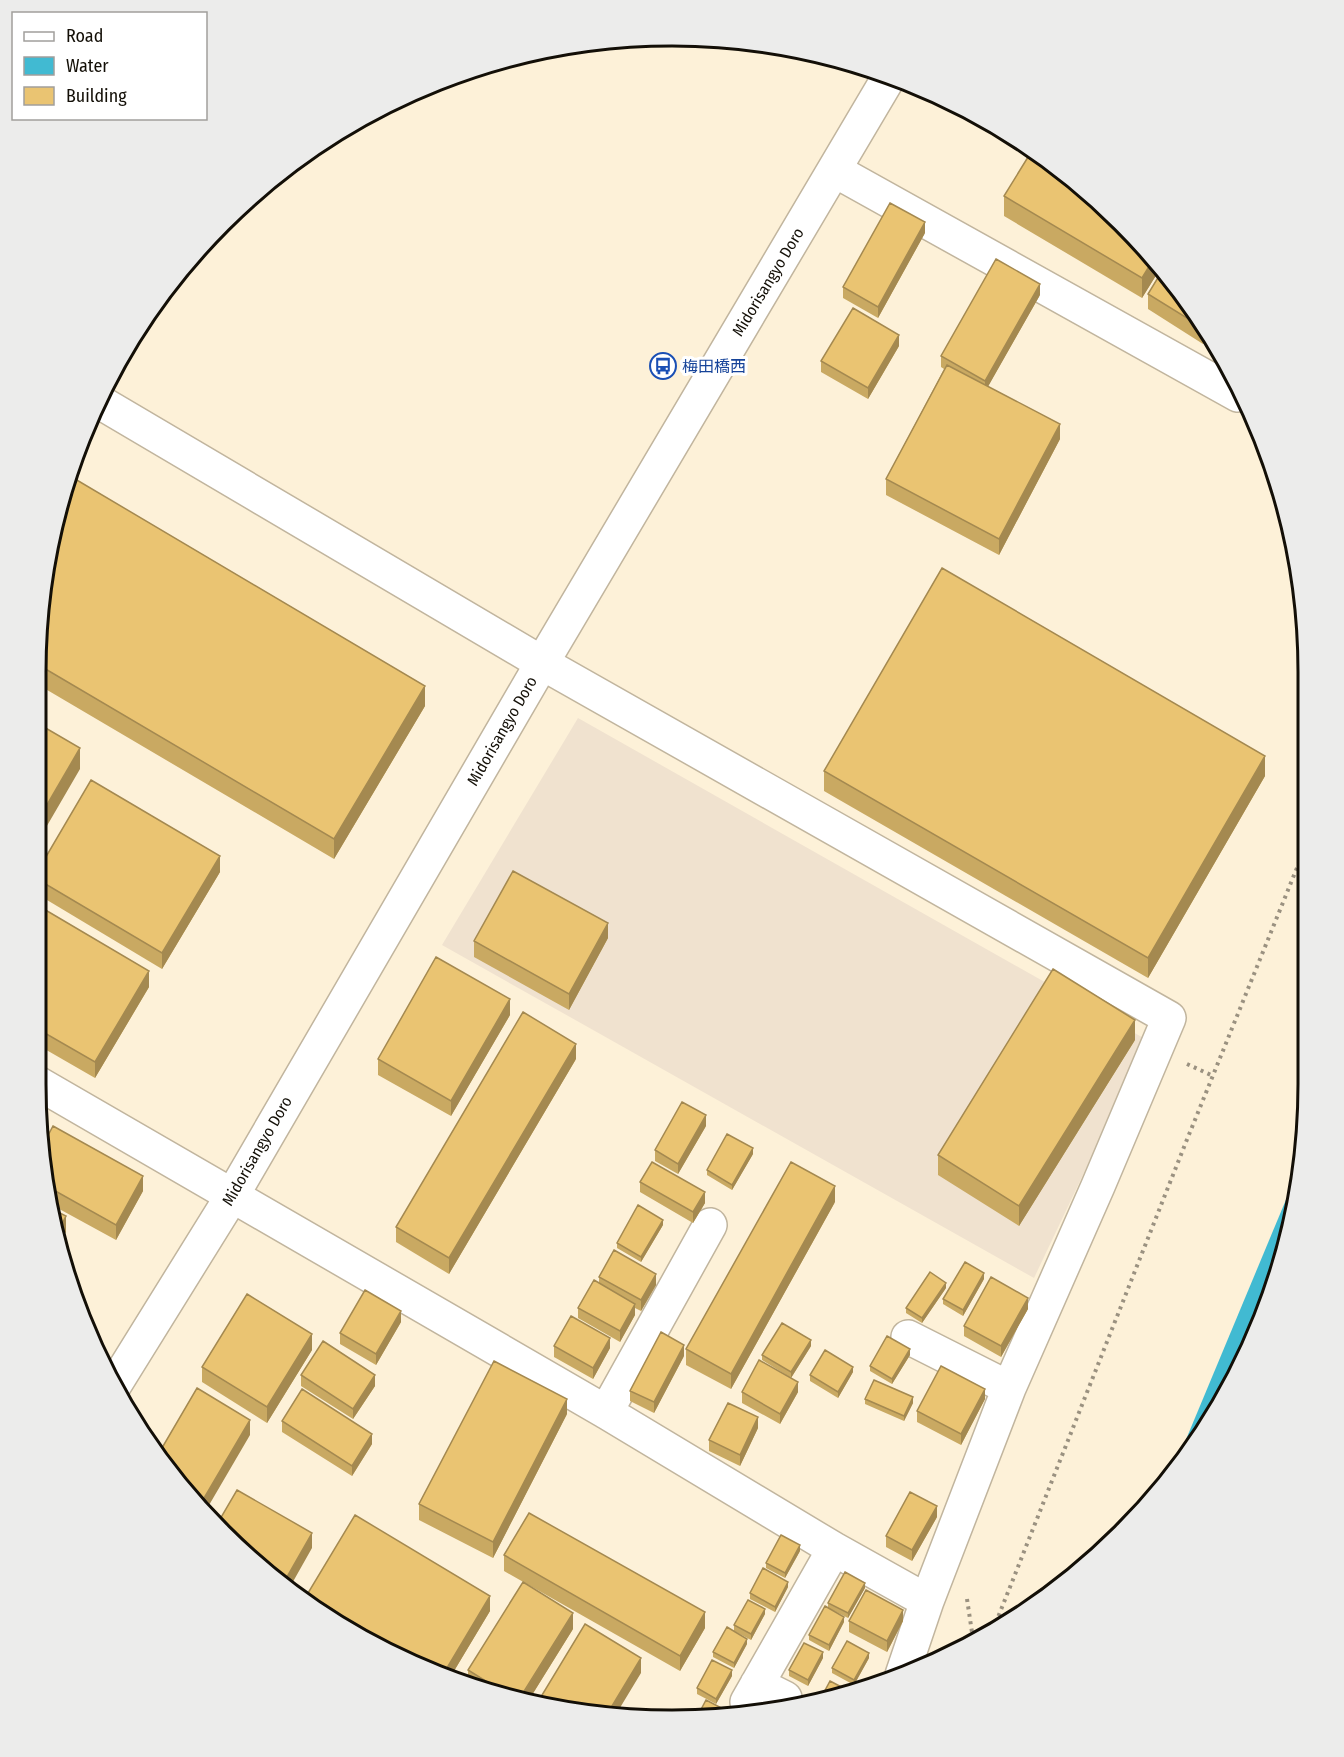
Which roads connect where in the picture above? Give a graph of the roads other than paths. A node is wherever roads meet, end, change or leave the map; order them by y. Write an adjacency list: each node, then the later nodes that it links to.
1 (884, 84): 2 (street, Midorisangyo Doro)
2 (834, 170): 3 (street); 5 (street, Midorisangyo Doro)
3 (1231, 391)
4 (106, 407): 5 (street)
5 (542, 663): 7 (street, Midorisangyo Doro); 11 (street)
6 (46, 1088): 7 (street)
7 (232, 1196): 10 (street, Midorisangyo Doro); 12 (street)
8 (710, 1225): 12 (street)
9 (908, 1337): 11 (street)
10 (119, 1378)
11 (1009, 1388): 14 (street)
12 (606, 1412): 13 (street)
13 (834, 1549): 14 (street); 16 (street)
14 (927, 1601): 15 (street)
15 (905, 1665)
16 (763, 1695)

